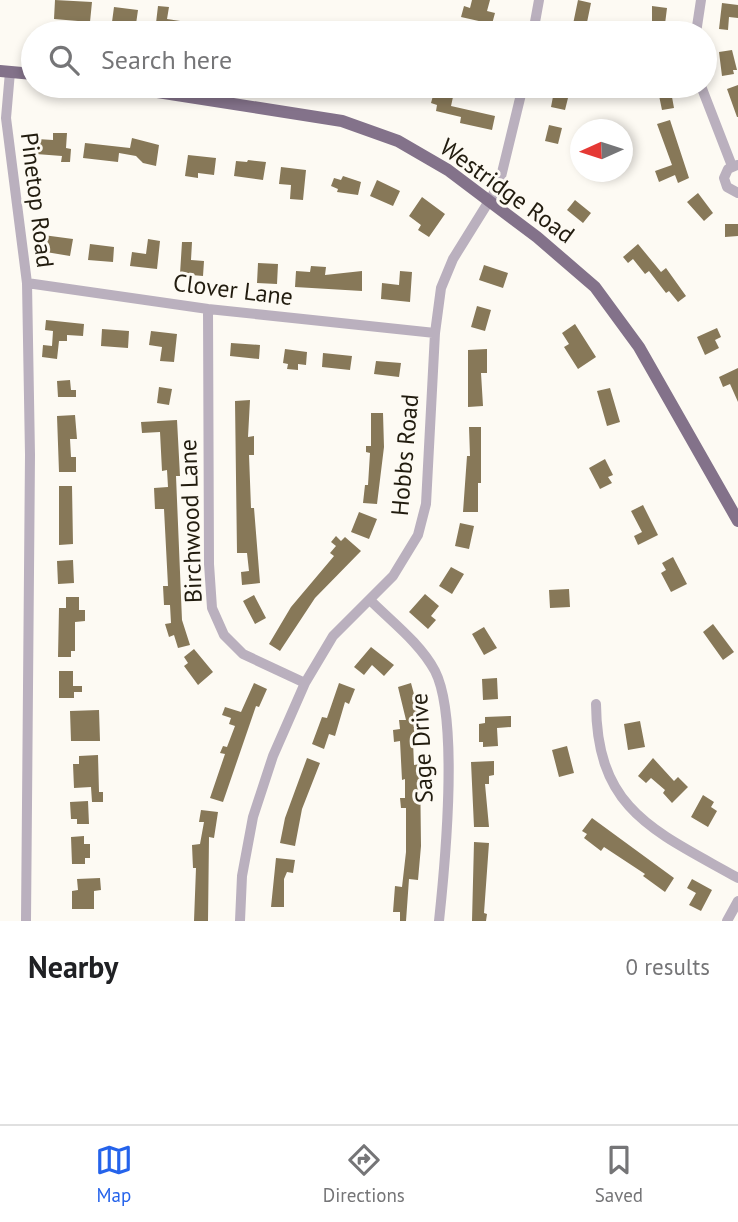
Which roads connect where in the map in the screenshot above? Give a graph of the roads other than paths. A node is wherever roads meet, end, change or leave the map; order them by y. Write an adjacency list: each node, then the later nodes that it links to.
1 (539, 0): 3 (street)
2 (701, 0): 4 (street)
3 (535, 21)
4 (698, 21)
5 (5, 71): 12 (street, Pinetop Road)
6 (199, 98): 11 (main road, Westridge Road)
7 (520, 98): 11 (street, Hobbs Road)
8 (706, 98): 9 (street)
9 (735, 166): 10 (street)
10 (738, 193)
11 (490, 202): 14 (street, Hobbs Road); 15 (main road, Westridge Road)
12 (27, 283): 13 (street, Clover Lane); 21 (street, Pinetop Road)
13 (208, 309): 14 (street, Clover Lane); 17 (street, Birchwood Lane)
14 (435, 333): 16 (street, Hobbs Road)
15 (738, 522)
16 (370, 600): 17 (street, Hobbs Road); 23 (street, Sage Drive)
17 (305, 683): 22 (street, Hobbs Road)
18 (596, 704): 19 (street)
19 (738, 878)
20 (738, 901): 24 (street)
21 (26, 921)
22 (240, 921)
23 (439, 921)
24 (727, 921)

